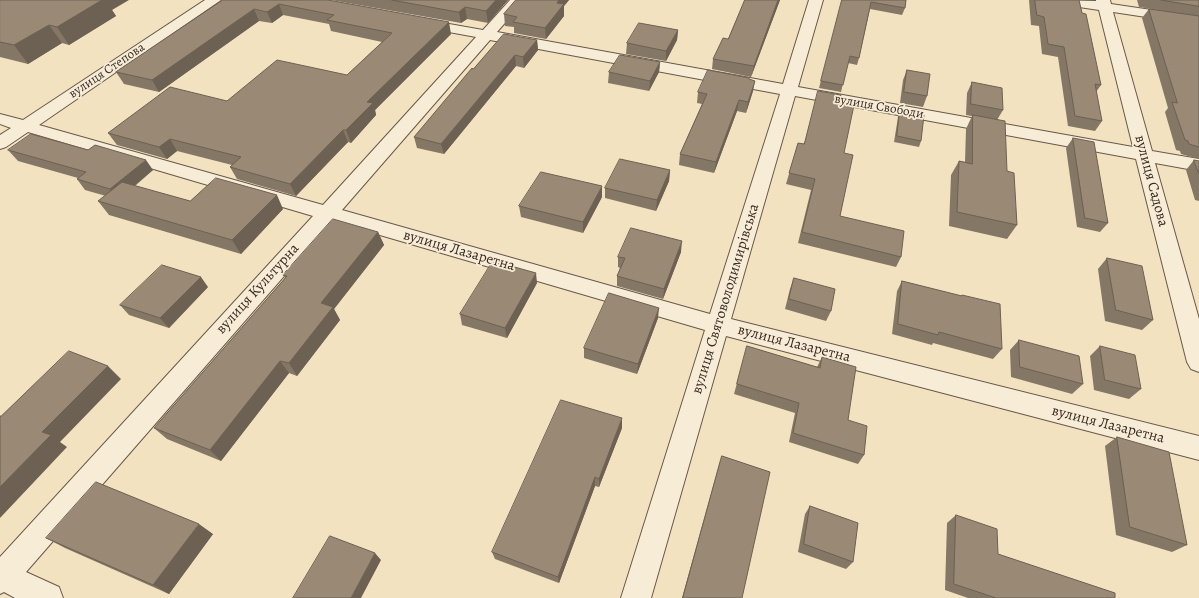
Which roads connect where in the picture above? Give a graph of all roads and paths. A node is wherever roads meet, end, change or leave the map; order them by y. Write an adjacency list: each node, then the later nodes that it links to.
1 (214, 0): 11 (street, вулиця Степова)
2 (518, 0): 8 (street, вулиця Культурна)
3 (816, 0): 9 (street, вулиця Святоволодимирівська)
4 (1059, 0): 5 (street)
5 (1104, 3): 7 (street); 13 (street, вулиця Садова)
6 (409, 20): 8 (street, вулиця Свободи)
7 (1199, 21)
8 (486, 35): 9 (street, вулиця Свободи); 15 (street, вулиця Культурна)
9 (788, 91): 13 (street, вулиця Свободи); 16 (street, вулиця Святоволодимирівська)
10 (0, 119): 11 (street, вулиця Лазаретна)
11 (26, 126): 12 (street, вулиця Степова); 15 (street, вулиця Лазаретна)
12 (0, 143)
13 (1144, 155): 14 (street, вулиця Свободи); 17 (street, вулиця Садова)
14 (1199, 165)
15 (326, 213): 16 (street, вулиця Лазаретна); 19 (street, вулиця Культурна)
16 (718, 325): 18 (street, вулиця Лазаретна); 21 (street, вулиця Святоволодимирівська)
17 (1199, 362)
18 (1199, 448)
19 (1, 577): 20 (street)
20 (48, 598)
21 (636, 598)

